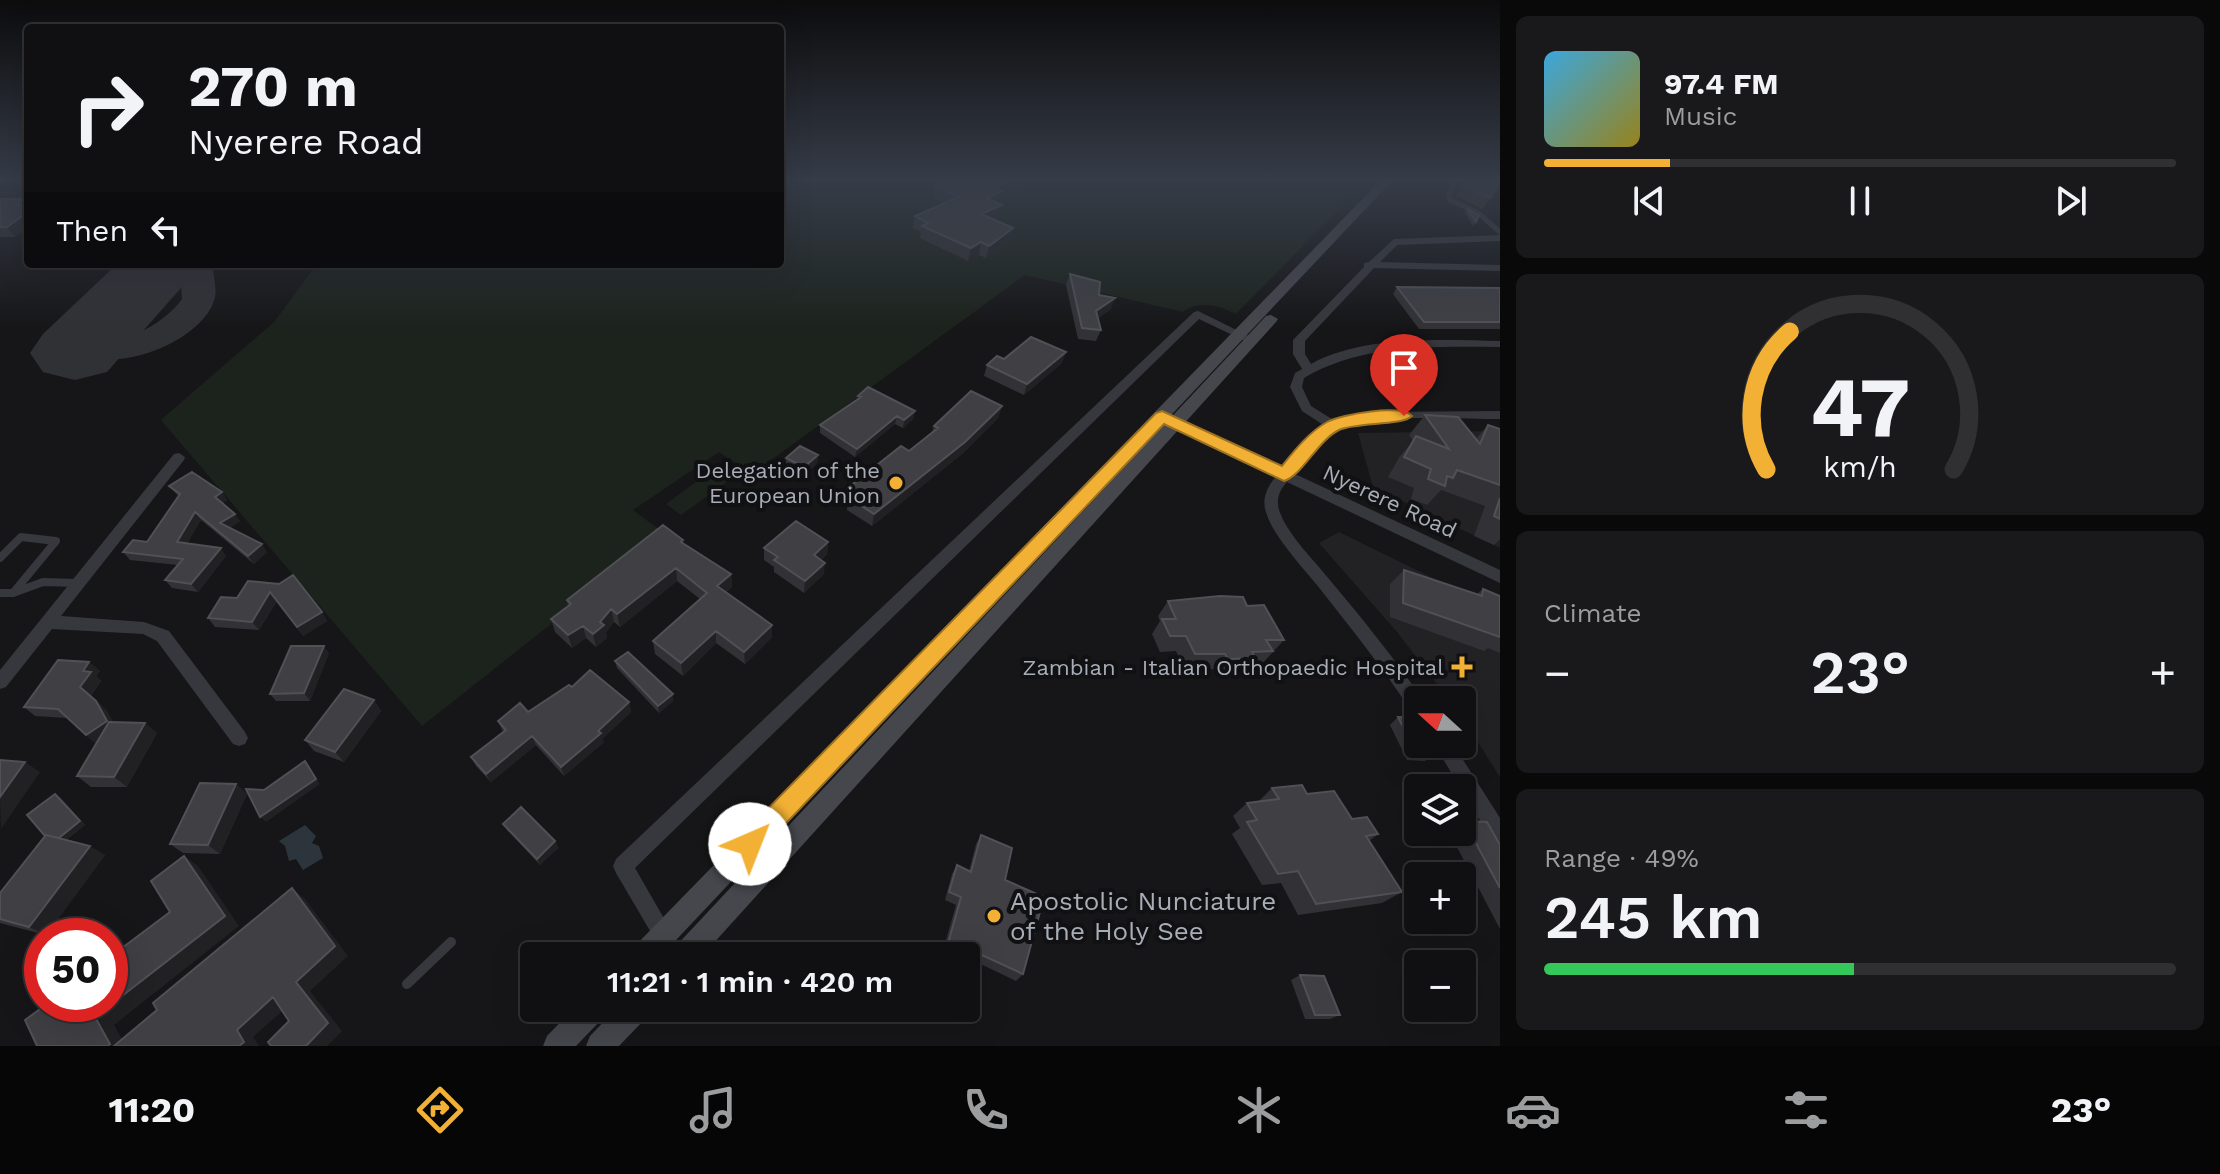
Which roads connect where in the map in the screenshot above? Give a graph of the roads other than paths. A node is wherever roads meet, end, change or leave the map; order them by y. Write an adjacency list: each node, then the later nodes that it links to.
1 (1341, 231): 6 (main road)
2 (1350, 231): 6 (main road)
3 (1500, 238): 4 (street)
4 (1368, 265): 5 (street); 8 (street)
5 (1500, 268)
6 (1246, 337): 10 (main road); 25 (street)
7 (1500, 344): 8 (street)
8 (1308, 370): 11 (street)
9 (1500, 415): 11 (street)
10 (1168, 419): 13 (street, Nyerere Road); 25 (main road); 28 (main road)
11 (1333, 426): 13 (street)
12 (179, 457): 16 (street)
13 (1284, 475): 15 (street, Nyerere Road); 21 (street)
14 (0, 558): 18 (lane)
15 (1500, 577)
16 (78, 583): 18 (lane); 19 (street)
17 (0, 593): 18 (lane)
18 (13, 593)
19 (47, 622): 20 (street); 22 (street)
20 (0, 682)
21 (1404, 686)
22 (239, 738)
23 (1452, 758): 24 (street)
24 (1500, 835)
25 (663, 934): 27 (main road)
26 (451, 942): 29 (lane)
27 (656, 942)
28 (697, 942)
29 (407, 984)
30 (580, 1022): 32 (main road)
31 (623, 1022): 33 (main road)
32 (557, 1046)
33 (600, 1046)

